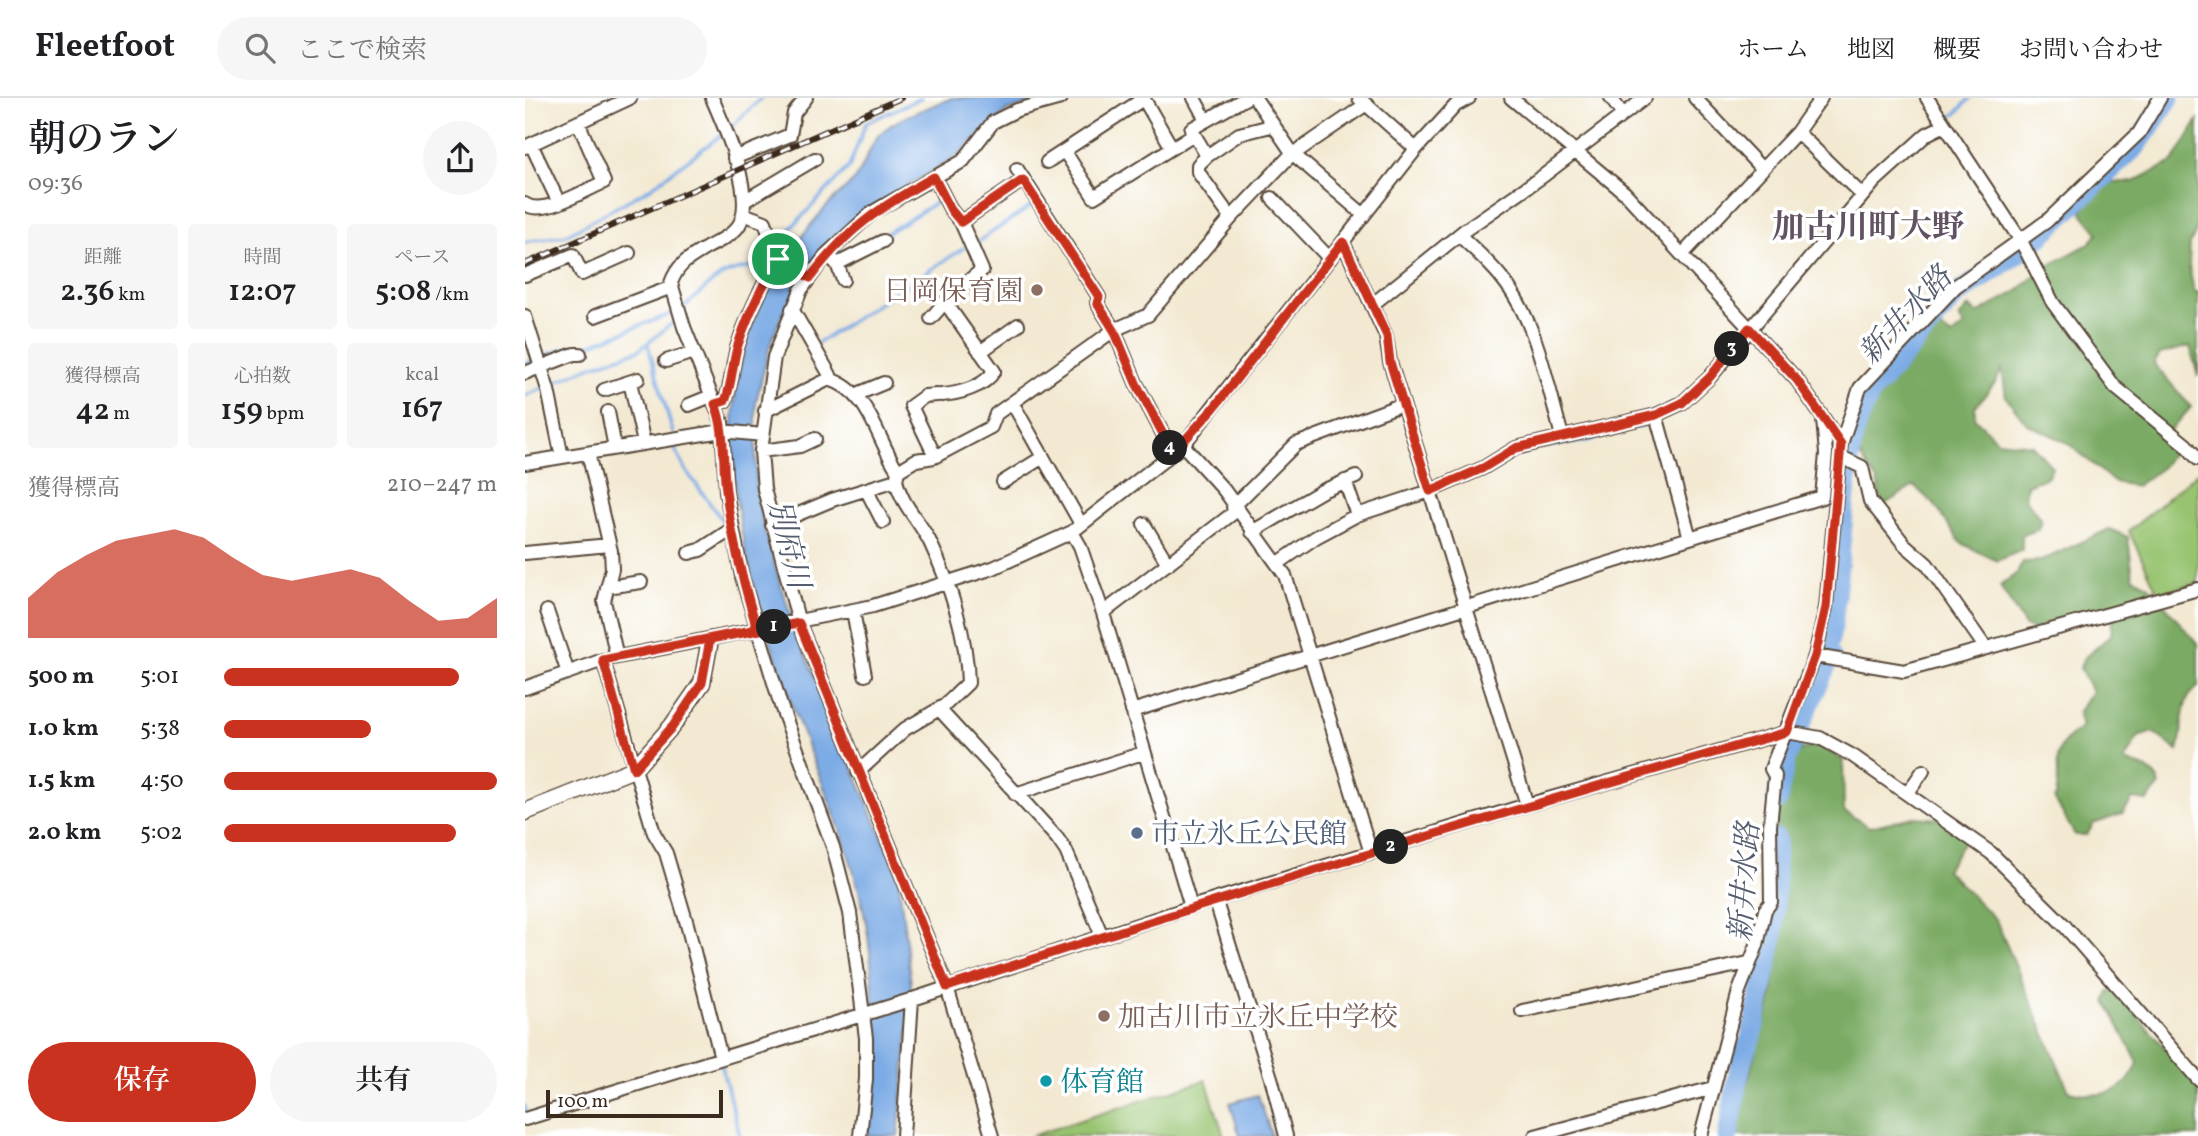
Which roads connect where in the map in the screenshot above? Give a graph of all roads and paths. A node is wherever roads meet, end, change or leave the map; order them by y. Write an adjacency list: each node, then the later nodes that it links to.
1 (630, 98): 19 (street)
2 (712, 98): 31 (street)
3 (806, 98): 31 (street)
4 (1061, 98): 35 (street)
5 (1193, 98): 18 (street)
6 (1246, 98): 18 (street)
7 (1255, 98): 20 (street)
8 (1469, 98): 26 (street)
9 (1511, 98): 27 (street)
10 (1611, 98): 17 (street)
11 (1645, 98): 17 (street)
12 (1695, 98): 34 (street)
13 (1821, 98): 22 (street)
14 (1927, 98): 21 (street)
15 (2156, 100): 48 (street)
16 (1362, 101): 26 (street); 29 (street)
17 (1623, 115): 27 (street)
18 (1206, 120): 23 (street)
19 (577, 122): 24 (street); 39 (street)
20 (1272, 126): 29 (street); 30 (street)
21 (1943, 126): 36 (street); 48 (street)
22 (1797, 132): 34 (street); 36 (street)
23 (1194, 134): 25 (street); 30 (street)
24 (528, 146): 39 (street)
25 (1172, 148): 28 (street); 28 (street)
26 (1416, 149): 42 (street)
27 (1576, 150): 45 (street); 50 (street)
28 (1065, 152): 33 (street)
29 (1293, 154): 42 (street); 43 (street)
30 (1207, 156): 43 (street)
31 (734, 158): 38 (street)
32 (815, 159): 38 (street)
33 (1047, 162)
34 (1762, 169): 50 (street)
35 (934, 177): 44 (street); 52 (street)
36 (1862, 195): 65 (street)
37 (1272, 198): 53 (street)
38 (746, 200): 41 (street)
39 (559, 203): 40 (street)
40 (525, 204)
41 (743, 214): 51 (street); 57 (street)
42 (1364, 215): 47 (street)
43 (1231, 218): 66 (street)
44 (961, 222): 58 (street); 66 (street)
45 (1459, 235): 59 (street); 87 (street)
46 (883, 241): 52 (street)
47 (1343, 242): 53 (street); 59 (street)
48 (2021, 242): 92 (street); 98 (street)
49 (629, 253): 54 (street)
50 (1682, 255): 65 (street)
51 (778, 259): 55 (street); 77 (street)
52 (832, 259): 55 (street); 56 (street)
53 (1329, 259): 91 (street)
54 (525, 275)
55 (810, 278): 60 (street)
56 (843, 280)
57 (672, 287): 62 (street); 67 (street)
58 (945, 302): 63 (street); 68 (street)
59 (1373, 304): 79 (street)
60 (792, 309): 73 (street); 81 (street)
61 (525, 316): 70 (street)
62 (595, 316)
63 (931, 318)
64 (1018, 325): 68 (street)
65 (1749, 328): 83 (street); 84 (street)
66 (1114, 330): 78 (street); 91 (street)
67 (694, 352): 71 (street); 77 (street)
68 (980, 352): 95 (street)
69 (580, 354): 70 (street)
70 (538, 361): 72 (street); 96 (street)
71 (666, 361)
72 (525, 373)
73 (828, 380): 76 (street); 81 (street)
74 (884, 383): 76 (street)
75 (604, 390): 89 (street)
76 (855, 395): 100 (street)
77 (713, 400): 80 (street); 85 (street)
78 (1013, 404): 95 (street); 97 (street)
79 (1403, 404): 103 (street); 104 (street)
80 (689, 405)
81 (765, 411): 86 (street)
82 (608, 412): 90 (street)
83 (1656, 415): 87 (street); 112 (street)
84 (1823, 419): 92 (street); 112 (street)
85 (722, 431): 86 (street); 89 (street); 110 (street)
86 (763, 435): 93 (street)
87 (1562, 436): 103 (street)
88 (815, 439): 93 (street)
89 (644, 443): 90 (street)
90 (615, 448): 94 (street)
91 (1178, 449): 104 (street); 109 (street)
92 (1841, 450): 129 (street); 131 (street)
93 (761, 451): 107 (street)
94 (588, 453): 96 (street); 113 (street)
95 (935, 456): 100 (street)
96 (562, 457): 99 (street)
97 (1043, 457): 101 (street); 109 (street)
98 (2198, 459)
99 (525, 463)
100 (897, 475): 102 (street); 119 (street)
101 (1003, 482)
102 (867, 491): 106 (street); 107 (street)
103 (1430, 491): 105 (street); 122 (street)
104 (1235, 509): 111 (street); 116 (street)
105 (1357, 515): 111 (street); 117 (street)
106 (883, 522)
107 (772, 524): 126 (street)
108 (1144, 524): 116 (street)
109 (1077, 528): 119 (street); 125 (street)
110 (732, 529): 115 (street); 127 (street)
111 (1252, 532): 117 (street)
112 (1691, 538): 122 (street)
113 (610, 545): 114 (street); 120 (street)
114 (525, 553)
115 (689, 553)
116 (1168, 564): 125 (street)
117 (1277, 564): 130 (street)
118 (641, 582): 120 (street)
119 (946, 583): 124 (street); 137 (street)
120 (607, 587): 132 (street)
121 (2198, 589): 129 (street)
122 (1465, 608): 130 (street); 146 (street)
123 (547, 611): 134 (street)
124 (853, 611): 126 (street); 135 (street)
125 (1103, 614): 138 (street)
126 (799, 623): 127 (street); 143 (street)
127 (757, 629): 128 (street); 156 (street)
128 (710, 639): 132 (street); 141 (street)
129 (1985, 647): 131 (street)
130 (1310, 655): 138 (street); 148 (street)
131 (1815, 656): 139 (street)
132 (618, 657): 133 (street)
133 (603, 660): 134 (street); 141 (street)
134 (568, 673): 136 (street)
135 (865, 675)
136 (525, 688)
137 (939, 709): 143 (street); 144 (street)
138 (1132, 711): 140 (street)
139 (1787, 732): 145 (street); 146 (street); 152 (street)
140 (1143, 753): 144 (street); 150 (street)
141 (634, 769): 147 (street); 157 (street)
142 (1923, 771): 145 (street)
143 (858, 772): 153 (street)
144 (1016, 794): 151 (street)
145 (1907, 794): 158 (street)
146 (1527, 805): 148 (street)
147 (525, 812)
148 (1371, 853): 149 (street)
149 (1216, 902): 150 (street); 164 (street)
150 (1191, 907): 151 (street)
151 (1102, 936): 153 (street)
152 (1748, 963): 155 (street); 159 (street)
153 (947, 987): 154 (street); 163 (street)
154 (909, 1000): 156 (street); 162 (street)
155 (1523, 1011)
156 (866, 1013): 157 (street); 161 (street)
157 (721, 1058): 160 (street)
158 (2198, 1079)
159 (1713, 1088): 165 (street); 166 (street)
160 (525, 1118)
161 (860, 1136)
162 (903, 1136)
163 (992, 1136)
164 (1286, 1136)
165 (1535, 1136)
166 (1701, 1136)

